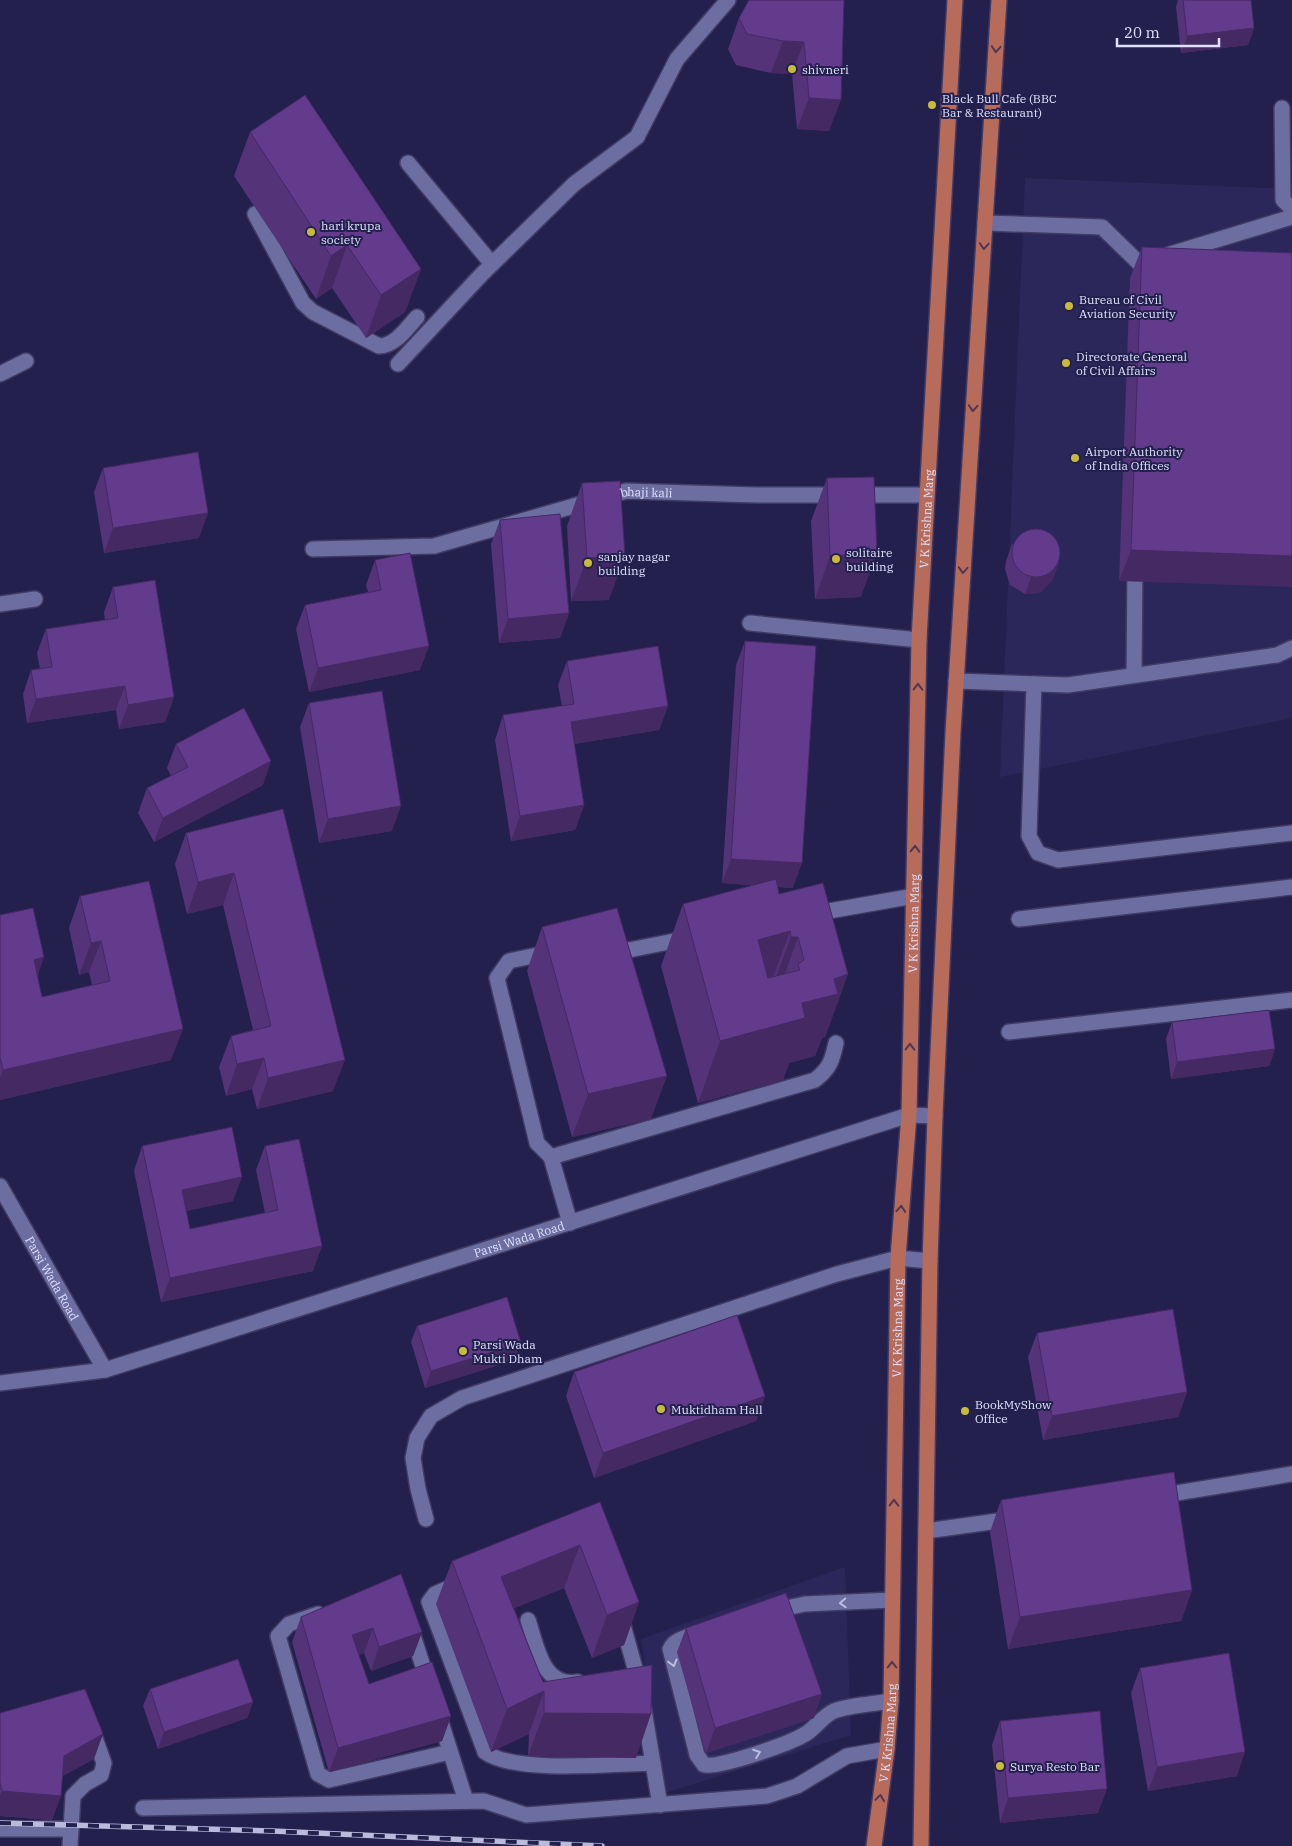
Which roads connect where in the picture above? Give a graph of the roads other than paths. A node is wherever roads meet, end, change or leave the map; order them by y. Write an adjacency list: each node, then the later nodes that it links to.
1 (728, 0): 10 (street)
2 (955, 0): 17 (main road, V K Krishna Marg)
3 (999, 0): 9 (main road, one-way to 9)
4 (1282, 108): 6 (street)
5 (408, 163): 10 (street)
6 (1292, 210)
7 (255, 214): 12 (street)
8 (1292, 217): 9 (street)
9 (985, 223): 26 (main road, one-way to 26)
10 (492, 264): 11 (street)
11 (427, 332): 12 (street); 13 (street)
12 (401, 334): 13 (street)
13 (413, 348): 15 (street)
14 (26, 361): 16 (street)
15 (398, 364)
16 (0, 374)
17 (927, 495): 19 (street, bhaji kali); 23 (main road, V K Krishna Marg)
18 (1136, 547): 25 (street)
19 (313, 549)
20 (34, 599): 21 (street)
21 (0, 604)
22 (750, 623): 23 (street)
23 (919, 640): 30 (main road, V K Krishna Marg, one-way to 23)
24 (1292, 648): 25 (street)
25 (1134, 674): 27 (street)
26 (956, 681): 27 (street); 40 (main road)
27 (1034, 684): 28 (street)
28 (1292, 833)
29 (1292, 887): 32 (street)
30 (914, 896): 31 (street); 39 (main road, V K Krishna Marg, one-way to 30)
31 (802, 916)
32 (1019, 919)
33 (706, 935): 34 (street)
34 (598, 943)
35 (568, 949): 41 (street)
36 (1292, 1000): 37 (street)
37 (1009, 1032)
38 (836, 1043): 41 (street)
39 (909, 1116): 40 (street, Parsi Wada Road); 43 (street, Parsi Wada Road); 44 (main road, V K Krishna Marg, one-way to 39)
40 (935, 1116): 45 (main road)
41 (551, 1157): 43 (street)
42 (0, 1186): 46 (street, Parsi Wada Road)
43 (570, 1223): 46 (street, Parsi Wada Road)
44 (898, 1258): 45 (street); 51 (street); 54 (main road, V K Krishna Marg, one-way to 44)
45 (930, 1261): 52 (main road)
46 (105, 1370): 47 (street, Parsi Wada Road)
47 (0, 1383)
48 (1292, 1474): 49 (street)
49 (1146, 1498)
50 (1029, 1516): 52 (street)
51 (426, 1519)
52 (926, 1531): 76 (main road)
53 (470, 1580): 68 (street)
54 (892, 1600): 58 (street, one-way to 58); 64 (main road, V K Krishna Marg, one-way to 54)
55 (616, 1606): 68 (street)
56 (335, 1608): 67 (street)
57 (405, 1610): 61 (street)
58 (761, 1614)
59 (528, 1620): 63 (street)
60 (715, 1629): 64 (street, one-way to 64)
61 (424, 1670): 62 (street); 67 (street)
62 (407, 1675)
63 (597, 1678)
64 (891, 1701): 66 (main road, V K Krishna Marg)
65 (86, 1712): 73 (street)
66 (887, 1749): 70 (street); 75 (main road, V K Krishna Marg, one-way to 66)
67 (450, 1752): 69 (street)
68 (653, 1763): 70 (street)
69 (466, 1800): 70 (street); 71 (street)
70 (660, 1805)
71 (143, 1808)
72 (0, 1829): 73 (street)
73 (70, 1829): 74 (street)
74 (70, 1846)
75 (874, 1846)
76 (921, 1846)

